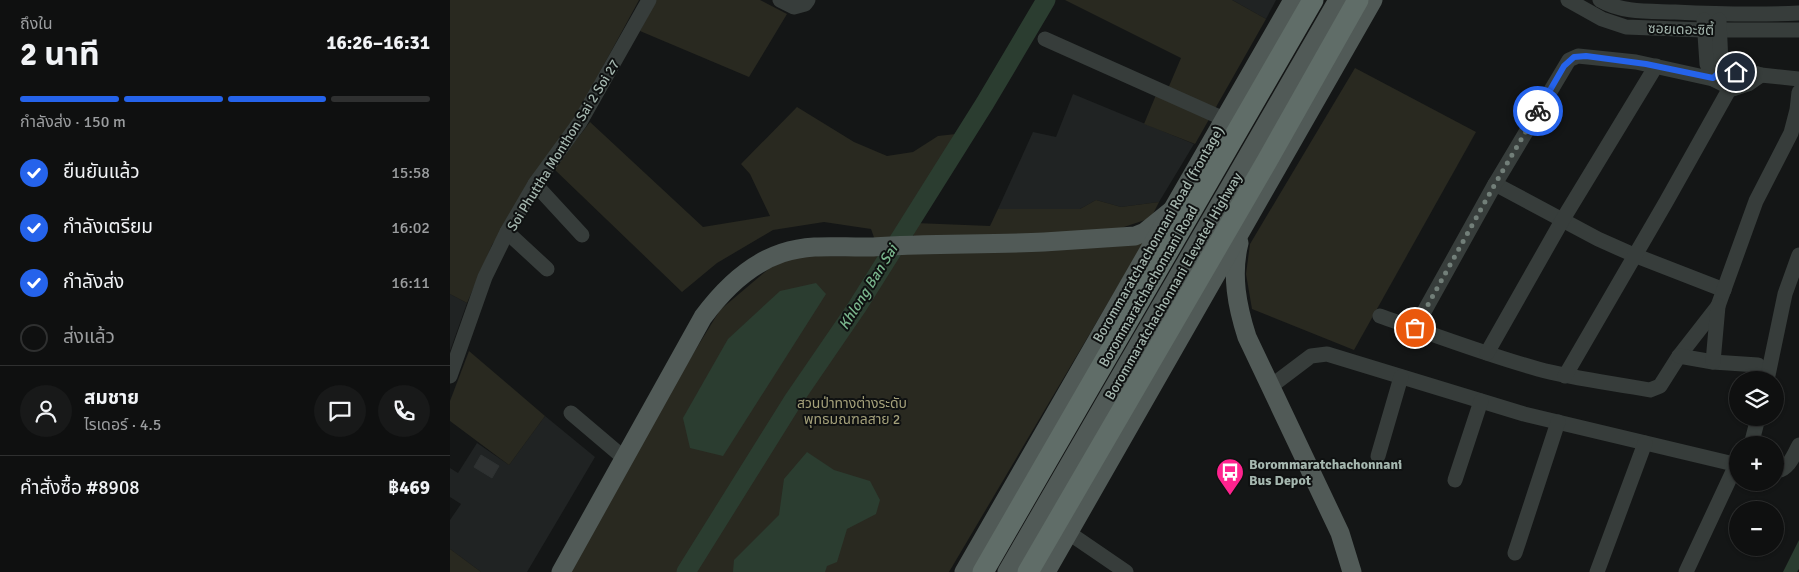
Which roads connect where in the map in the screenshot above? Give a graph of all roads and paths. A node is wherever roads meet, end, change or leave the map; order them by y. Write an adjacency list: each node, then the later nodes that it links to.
1 (649, 0): 31 (street, Soi Phuttha Monthon Sai 2 Soi 27)
2 (780, 0): 3 (street)
3 (808, 0)
4 (1293, 0): 30 (main road, Borommaratchachonnani Road (frontage))
5 (1304, 0): 23 (highway)
6 (1313, 0): 23 (highway, Borommaratchachonnani Road)
7 (1322, 0): 71 (main road, Borommaratchachonnani Elevated Highway)
8 (1338, 0): 72 (main road, Borommaratchachonnani Elevated Highway)
9 (1358, 0): 25 (highway)
10 (1363, 0): 25 (highway)
11 (1373, 0): 35 (main road)
12 (1568, 0): 17 (street, ซอยเดอะซิตี้)
13 (1600, 0): 15 (street, ซอยเดอะซิตี้)
14 (1799, 13): 16 (street, ซอยเดอะซิตี้)
15 (1704, 14): 16 (street, ซอยเดอะซิตี้); 17 (street)
16 (1719, 14): 18 (street)
17 (1704, 30): 18 (street, ซอยเดอะซิตี้); 26 (street)
18 (1719, 30): 19 (street, ซอยเดอะซิตี้); 22 (street)
19 (1799, 30)
20 (1045, 39): 30 (street)
21 (1656, 66): 26 (street); 32 (street); 34 (street)
22 (1724, 68): 24 (street); 26 (street)
23 (1274, 69): 70 (highway, Borommaratchachonnani Road)
24 (1761, 75): 27 (street); 28 (street)
25 (1313, 78): 73 (highway)
26 (1713, 78): 28 (street)
27 (1799, 79)
28 (1730, 88): 38 (street)
29 (1799, 92): 41 (street)
30 (1224, 118): 33 (main road, Borommaratchachonnani Road (frontage))
31 (535, 184): 36 (street, Soi Phuttha Monthon Sai 2 Soi 27); 37 (street)
32 (1495, 184): 34 (street); 44 (street)
33 (1171, 212): 60 (main road); 69 (main road, Borommaratchachonnani Road (frontage))
34 (1563, 219): 38 (street); 45 (street)
35 (1243, 227): 53 (main road); 65 (main road)
36 (507, 232): 40 (street); 50 (street, Soi Phuttha Monthon Sai 2 Soi 27)
37 (582, 235)
38 (1634, 255): 41 (street); 51 (street)
39 (1799, 255): 49 (street)
40 (547, 269)
41 (1724, 290): 42 (street)
42 (1718, 306): 46 (street); 47 (street)
43 (1380, 316): 44 (street)
44 (1415, 328): 45 (street)
45 (1487, 353): 51 (street)
46 (1679, 356): 47 (street); 51 (street)
47 (1712, 362): 48 (street)
48 (1758, 365)
49 (1769, 371)
50 (450, 376)
51 (1565, 376)
52 (1400, 377): 53 (street); 54 (street); 59 (street)
53 (1270, 387): 75 (main road)
54 (1481, 401): 56 (street); 63 (street)
55 (571, 413): 60 (street)
56 (1558, 422): 57 (street); 66 (street)
57 (1645, 444): 61 (street); 76 (street)
58 (1799, 445): 62 (street)
59 (1378, 456)
60 (624, 458): 68 (main road)
61 (1729, 463)
62 (1784, 468)
63 (1455, 480)
64 (1729, 482): 77 (street)
65 (1069, 533): 67 (street); 74 (main road)
66 (1515, 553)
67 (1117, 570)
68 (561, 572)
69 (964, 572)
70 (983, 572)
71 (992, 572)
72 (1007, 572)
73 (1028, 572)
74 (1046, 572)
75 (1352, 572)
76 (1597, 572)
77 (1686, 572)

